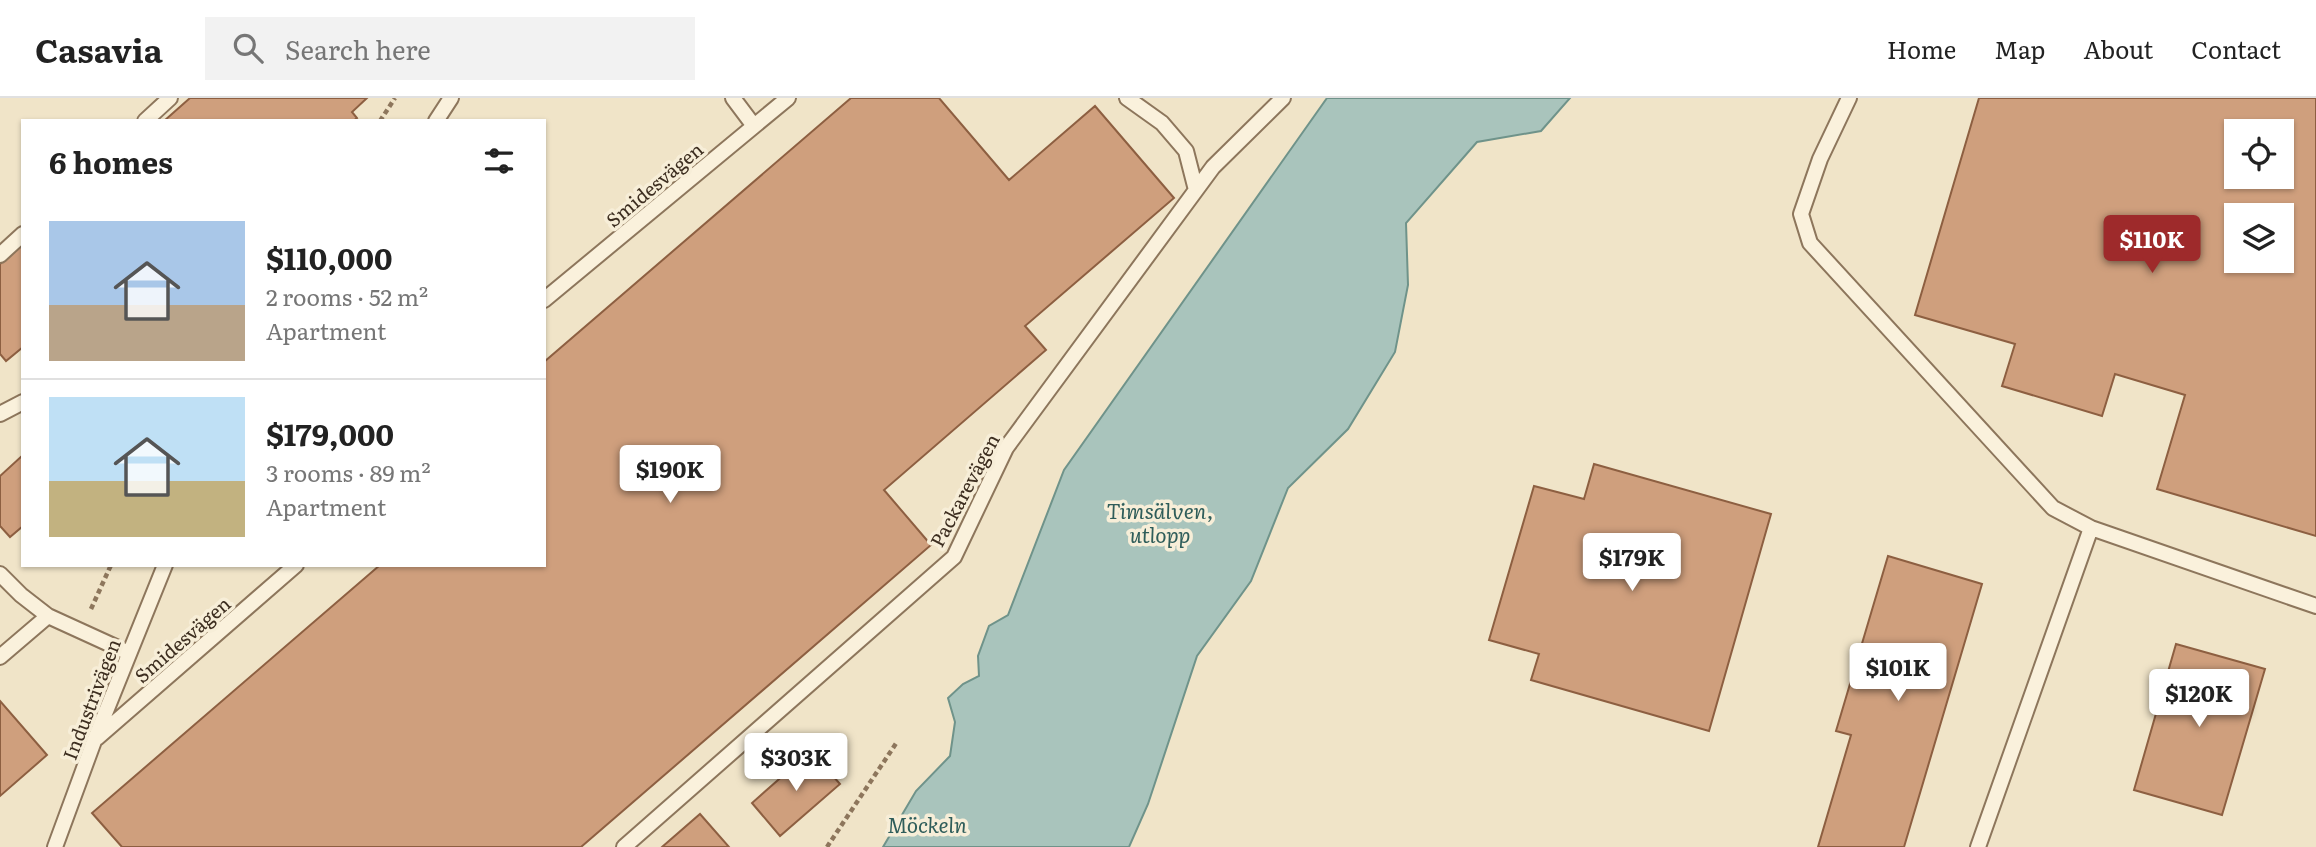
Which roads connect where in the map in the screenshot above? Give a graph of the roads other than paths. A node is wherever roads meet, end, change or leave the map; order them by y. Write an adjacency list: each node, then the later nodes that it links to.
1 (170, 98): 8 (lane)
2 (451, 98): 9 (lane)
3 (733, 98): 10 (lane)
4 (788, 98): 10 (lane, Smidesvägen)
5 (1127, 98): 11 (lane)
6 (1283, 98): 11 (lane, Packarevägen)
7 (1849, 98): 17 (lane)
8 (147, 119)
9 (437, 119)
10 (754, 126): 14 (lane, Smidesvägen)
11 (1196, 190): 27 (lane, Packarevägen)
12 (21, 236): 13 (lane)
13 (0, 255)
14 (546, 298)
15 (21, 403): 16 (lane)
16 (0, 414)
17 (2091, 528): 21 (lane); 28 (lane)
18 (164, 567): 23 (lane, Industrivägen)
19 (294, 567): 25 (lane, Smidesvägen)
20 (0, 574): 22 (lane)
21 (2316, 606)
22 (48, 616): 23 (lane); 24 (lane)
23 (129, 653): 25 (lane, Industrivägen)
24 (0, 657)
25 (94, 741): 26 (lane, Industrivägen)
26 (55, 847)
27 (624, 847)
28 (1979, 847)

